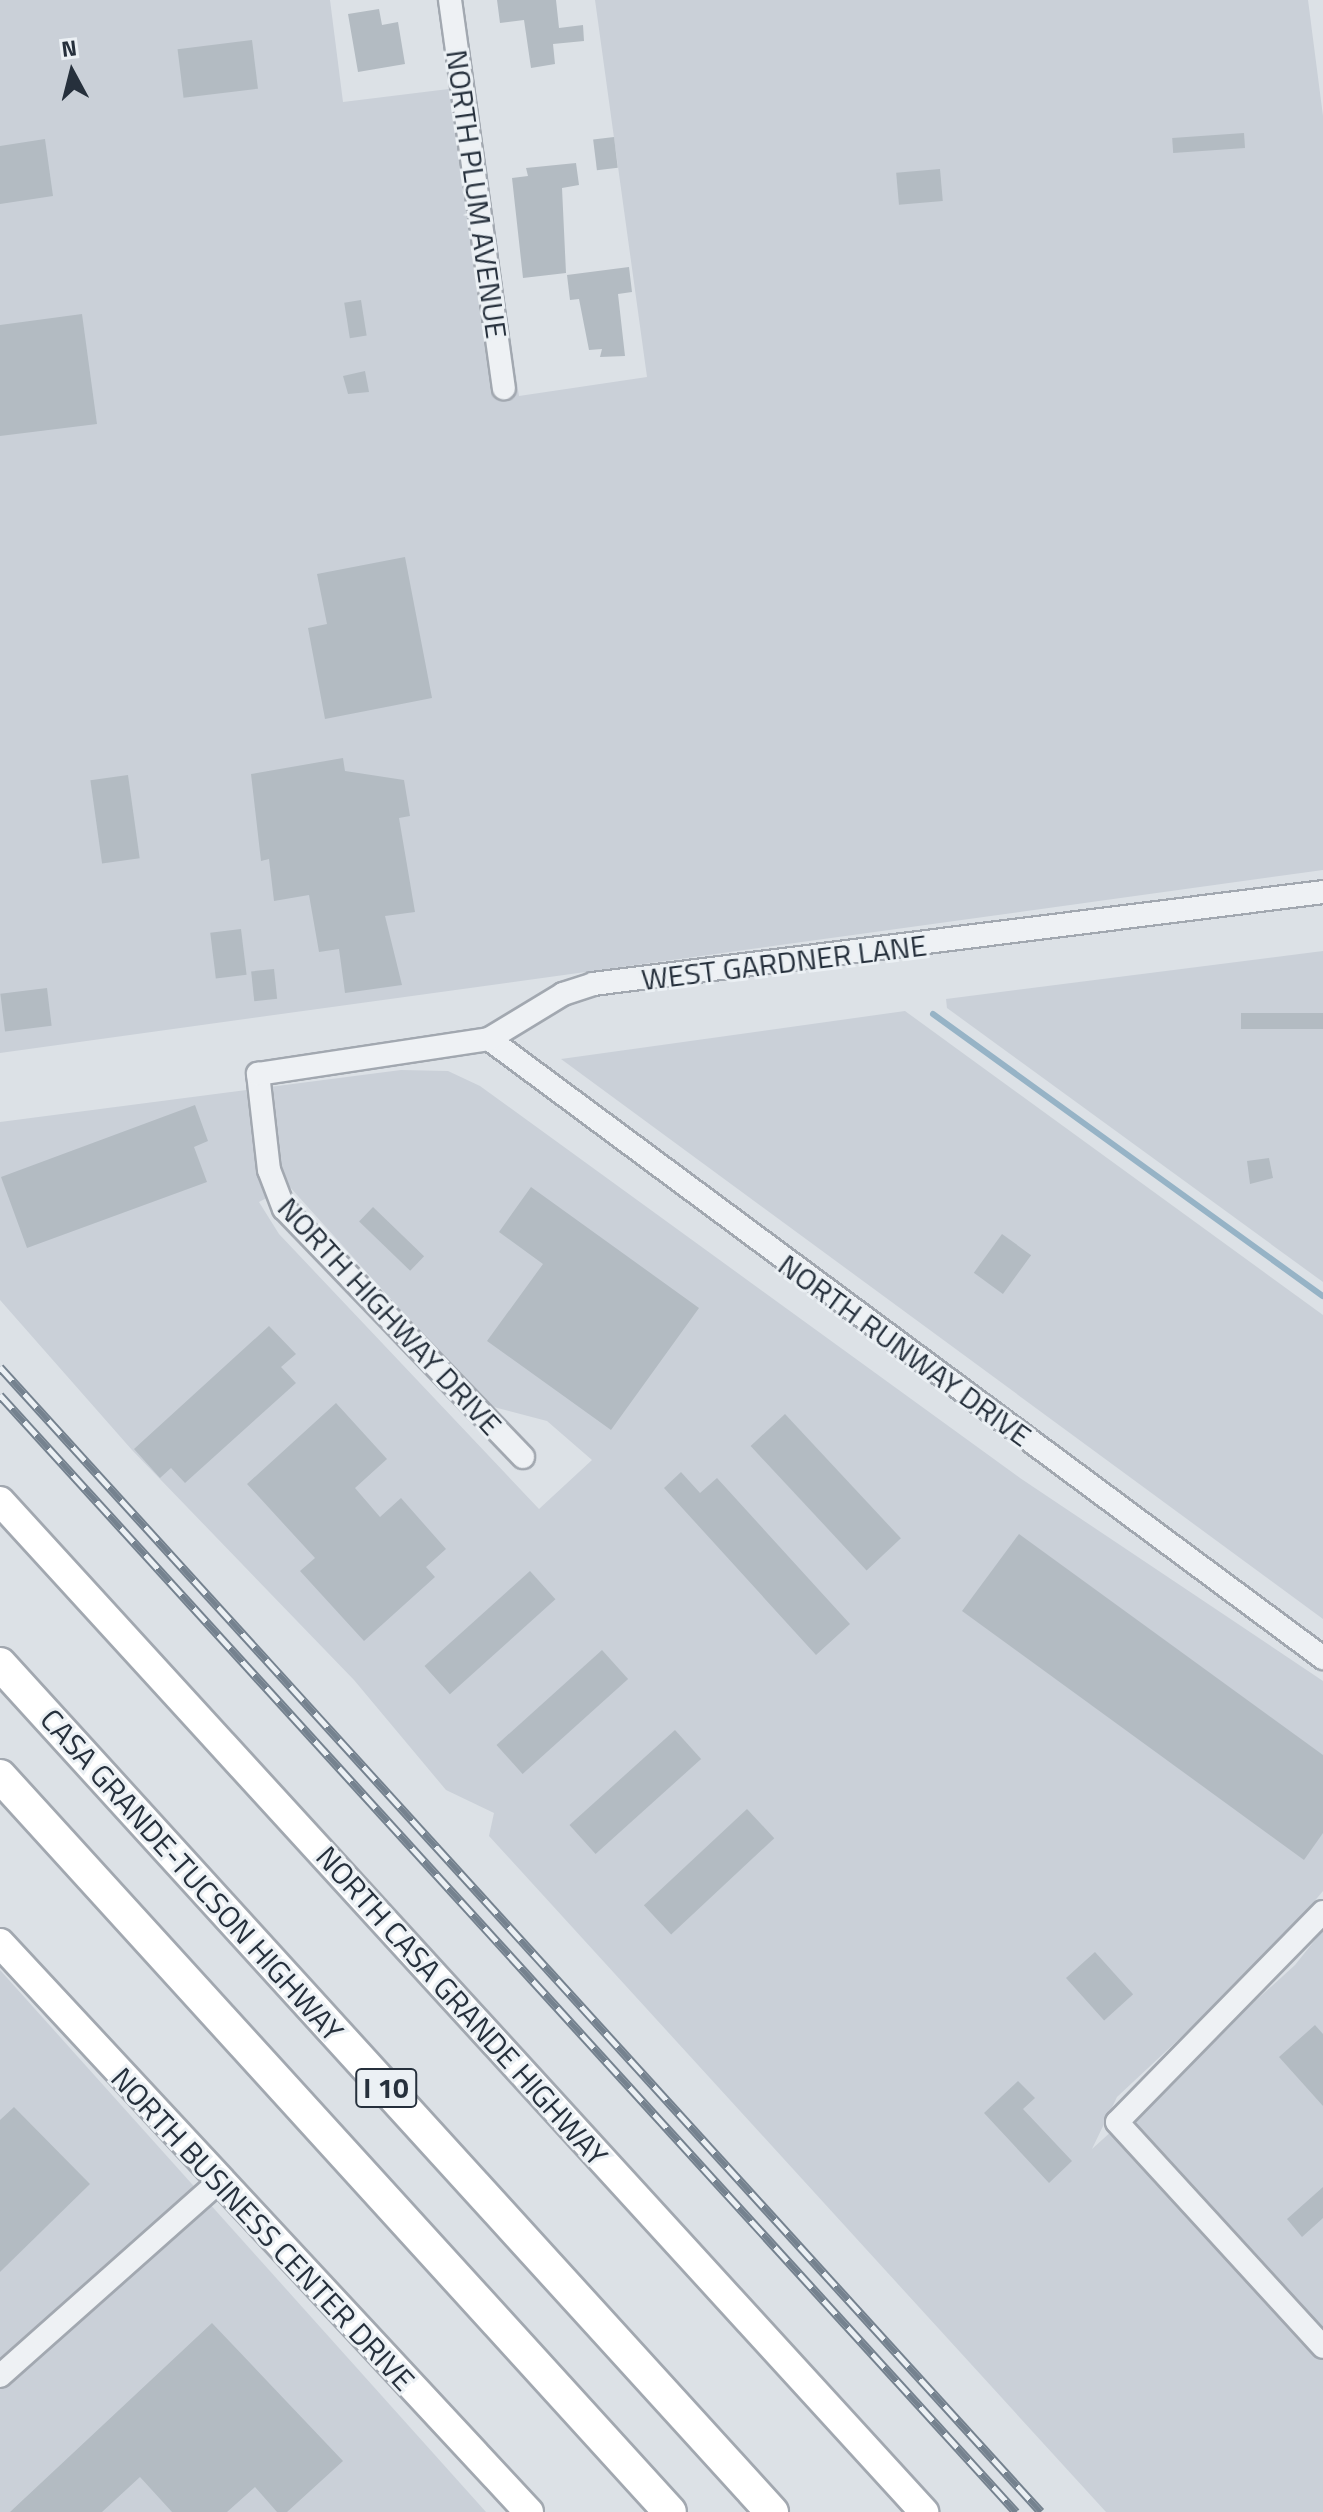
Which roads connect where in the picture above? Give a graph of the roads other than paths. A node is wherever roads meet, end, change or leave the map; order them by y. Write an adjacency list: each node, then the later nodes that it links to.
1 (450, 0): 2 (street, NORTH PLUM AVENUE)
2 (504, 388)
3 (1323, 892): 4 (street, WEST GARDNER LANE)
4 (489, 1039): 5 (street, WEST GARDNER LANE); 8 (street, NORTH RUNWAY DRIVE)
5 (258, 1074): 6 (street, NORTH HIGHWAY DRIVE)
6 (523, 1457)
7 (0, 1501): 19 (main road, NORTH CASA GRANDE HIGHWAY)
8 (1323, 1658)
9 (0, 1664): 18 (highway, CASA GRANDE-TUCSON HIGHWAY / I 10)
10 (0, 1776): 17 (highway, I 10)
11 (1323, 1912): 14 (street)
12 (0, 1943): 13 (main road, NORTH BUSINESS CENTER DRIVE)
13 (217, 2183): 15 (street); 16 (main road, NORTH BUSINESS CENTER DRIVE)
14 (1323, 2347)
15 (0, 2376)
16 (529, 2512)
17 (670, 2512)
18 (772, 2512)
19 (924, 2512)

